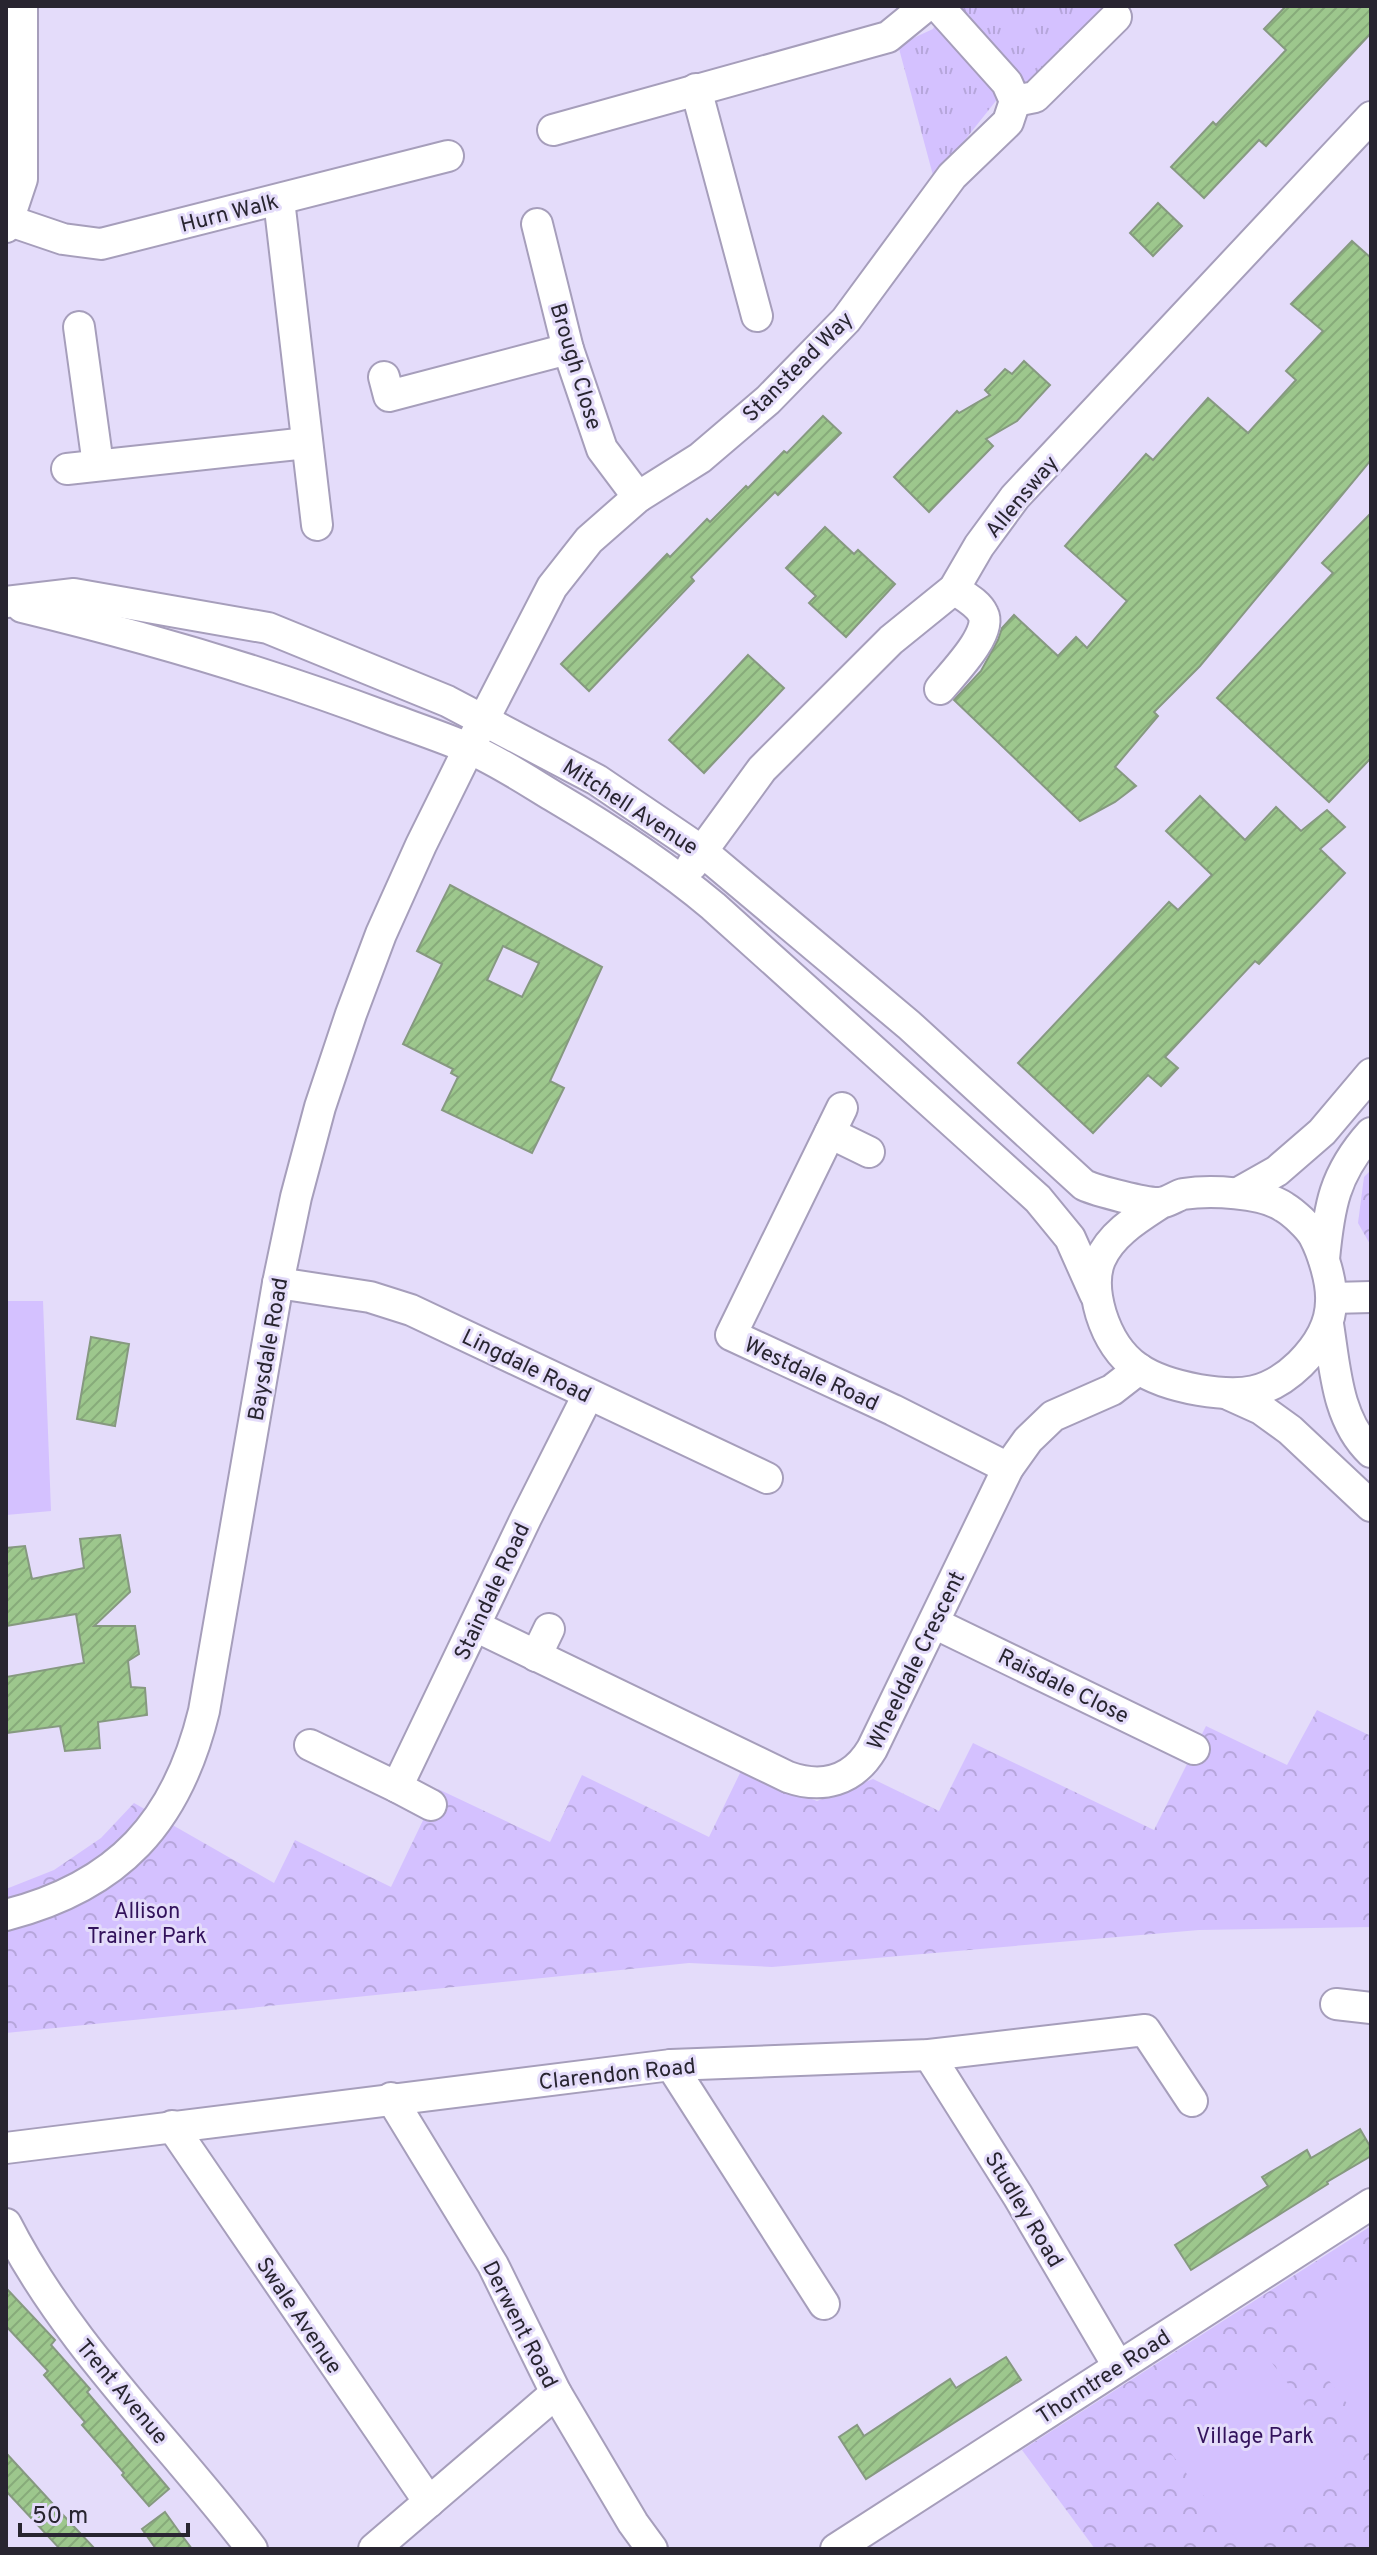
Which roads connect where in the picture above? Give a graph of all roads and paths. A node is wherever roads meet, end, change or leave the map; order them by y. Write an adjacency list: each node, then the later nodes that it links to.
1 (22, 6): 11 (street)
2 (926, 6): 5 (street)
3 (938, 6): 6 (street)
4 (1116, 17): 6 (street)
5 (696, 89): 8 (street); 13 (street)
6 (1015, 101): 20 (street, Stanstead Way)
7 (1371, 117): 22 (street, Allensway)
8 (553, 130)
9 (448, 156): 10 (street, Hurn Walk)
10 (279, 200): 11 (street, Hurn Walk); 17 (street)
11 (8, 224)
12 (537, 224): 15 (street, Brough Close)
13 (757, 316)
14 (79, 327): 18 (street)
15 (568, 349): 16 (street); 20 (street, Brough Close)
16 (384, 377)
17 (307, 443): 18 (street); 21 (street)
18 (98, 465): 19 (street)
19 (67, 469)
20 (638, 497): 25 (street, Stanstead Way)
21 (317, 525)
22 (954, 589): 24 (street); 27 (street, Allensway)
23 (6, 602): 25 (street, Mitchell Avenue); 26 (street, Mitchell Avenue)
24 (940, 689)
25 (484, 720): 26 (street, Baysdale Road); 27 (street, Mitchell Avenue)
26 (469, 748): 28 (street, Mitchell Avenue); 35 (street, Baysdale Road)
27 (703, 852): 28 (street, Allensway); 33 (street, Mitchell Avenue)
28 (680, 879): 36 (street, Mitchell Avenue)
29 (1371, 1074): 32 (street)
30 (1371, 1133): 34 (street)
31 (869, 1152): 43 (street, Westdale Road)
32 (1238, 1193): 33 (street, Mitchell Avenue); 34 (street, Mitchell Avenue)
33 (1161, 1203): 36 (street, Mitchell Avenue)
34 (1324, 1261): 38 (street, Mitchell Avenue)
35 (278, 1283): 40 (street, Lingdale Road); 52 (street, Baysdale Road)
36 (1095, 1294): 39 (street, Mitchell Avenue)
37 (1371, 1297): 38 (street)
38 (1330, 1311): 41 (street, Mitchell Avenue); 42 (street)
39 (1139, 1369): 41 (street, Mitchell Avenue); 43 (street, Wheeldale Crescent)
40 (588, 1395): 44 (street, Lingdale Road); 47 (street, Staindale Road)
41 (1230, 1395): 45 (street)
42 (1371, 1452)
43 (1008, 1468): 46 (street, Wheeldale Crescent)
44 (767, 1478)
45 (1371, 1506)
46 (934, 1623): 47 (street, Wheeldale Crescent); 49 (street, Raisdale Close)
47 (475, 1626): 50 (street, Staindale Road)
48 (310, 1745): 50 (street)
49 (1194, 1749)
50 (397, 1787): 51 (street)
51 (431, 1805)
52 (6, 1915)
53 (1336, 2004): 54 (street)
54 (1371, 2008)
55 (929, 2055): 56 (street, Clarendon Road); 58 (street, Clarendon Road); 64 (street, Studley Road)
56 (671, 2065): 57 (street, Clarendon Road); 63 (street)
57 (391, 2098): 59 (street, Clarendon Road); 65 (street, Derwent Road)
58 (1192, 2101)
59 (172, 2126): 60 (street, Clarendon Road); 66 (street, Swale Avenue)
60 (6, 2148)
61 (1371, 2204): 64 (street, Thorntree Road)
62 (6, 2224): 67 (street, Trent Avenue)
63 (824, 2304)
64 (1118, 2366): 70 (street, Thorntree Road)
65 (556, 2393): 66 (street); 69 (street, Derwent Road)
66 (429, 2502): 68 (street)
67 (252, 2549)
68 (374, 2549)
69 (652, 2549)
70 (836, 2549)

